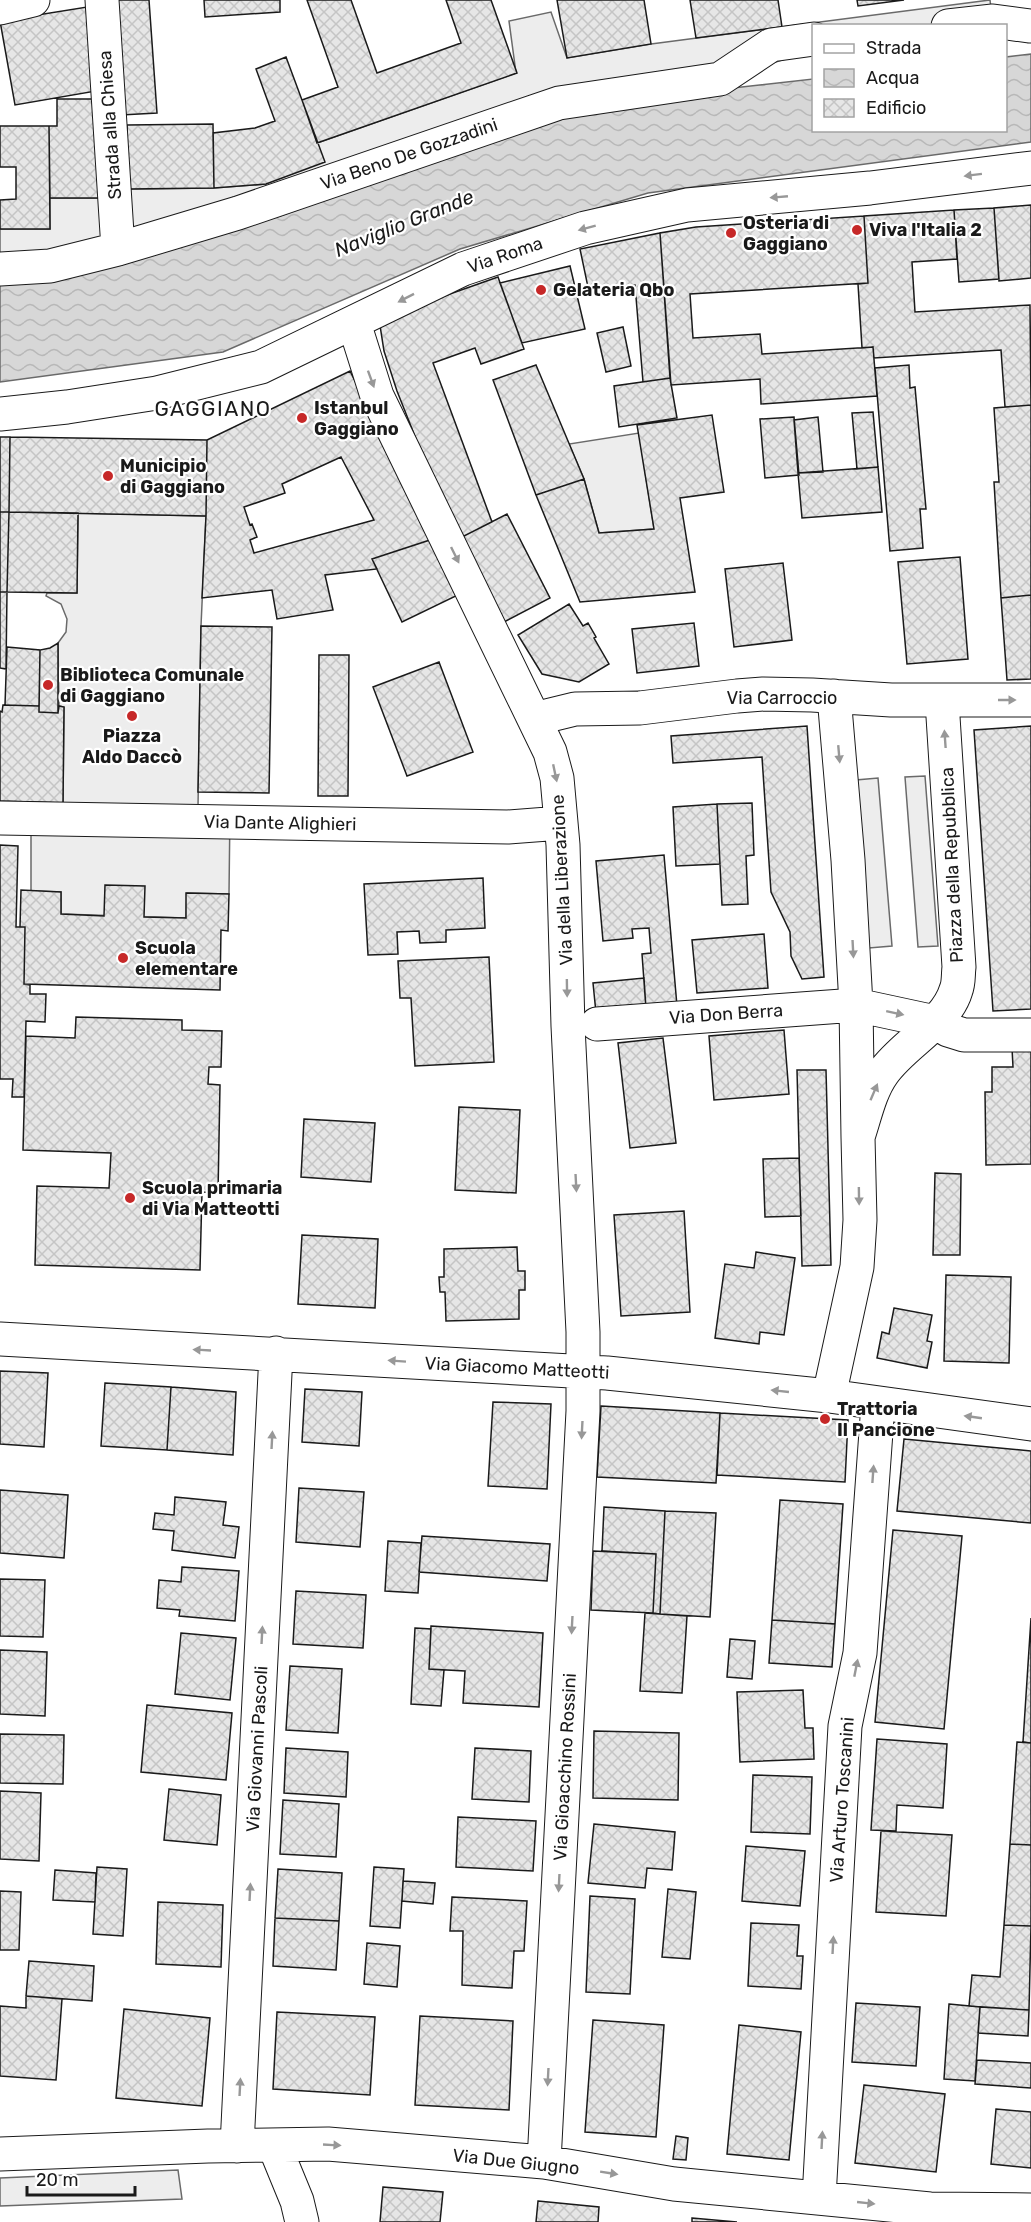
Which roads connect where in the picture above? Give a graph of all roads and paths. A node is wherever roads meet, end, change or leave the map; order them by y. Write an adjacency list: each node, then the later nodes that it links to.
1 (33, 0): 3 (street)
2 (102, 0): 8 (street, Strada alla Chiesa)
3 (0, 9)
4 (966, 24): 5 (street)
5 (1029, 26)
6 (812, 31): 8 (street, Via Beno De Gozzadini)
7 (1031, 168): 10 (street, Via Roma, one-way to 10)
8 (118, 249): 9 (street, Via Beno De Gozzadini)
9 (0, 269)
10 (354, 323): 11 (street, Via Roma); 15 (street, Via della Liberazione, one-way to 15)
11 (0, 414)
12 (834, 696): 13 (street, Via Carroccio); 15 (street, Via Carroccio); 18 (street, Piazza della Repubblica, one-way to 18)
13 (942, 700): 14 (street, Via Carroccio, one-way to 14); 19 (street, Piazza della Repubblica, one-way to 13)
14 (1031, 700)
15 (534, 719): 17 (street, Via della Liberazione, one-way to 17)
16 (0, 818): 17 (street, Via Dante Alighieri)
17 (561, 823): 25 (street, Via della Liberazione, one-way to 25)
18 (856, 1005): 19 (street, one-way to 19); 20 (street, Via Don Berra); 22 (street, Piazza della Repubblica)
19 (935, 1022): 21 (street); 22 (street, Piazza della Repubblica, one-way to 19)
20 (597, 1024)
21 (1031, 1035)
22 (858, 1137): 26 (street, Piazza della Repubblica, one-way to 26)
23 (0, 1339): 24 (street, Via Giacomo Matteotti, one-way to 23)
24 (276, 1353): 25 (street, Via Giacomo Matteotti, one-way to 24); 29 (street, Via Giovanni Pascoli, one-way to 24)
25 (584, 1372): 26 (street, Via Giacomo Matteotti, one-way to 25); 32 (street, Via Gioacchino Rossini, one-way to 32)
26 (829, 1396): 27 (street, Via Giacomo Matteotti)
27 (878, 1404): 28 (street, Via Giacomo Matteotti, one-way to 27); 33 (street, Via Arturo Toscanini, one-way to 27)
28 (1031, 1424)
29 (237, 2145): 30 (street, Via Due Giugno); 31 (street, Via Due Giugno)
30 (274, 2145): 32 (street, Via Due Giugno, one-way to 32); 35 (street)
31 (0, 2154)
32 (544, 2162): 33 (street, Via Due Giugno, one-way to 33)
33 (819, 2198): 34 (street, Via Due Giugno, one-way to 34)
34 (1031, 2210)
35 (302, 2222)

